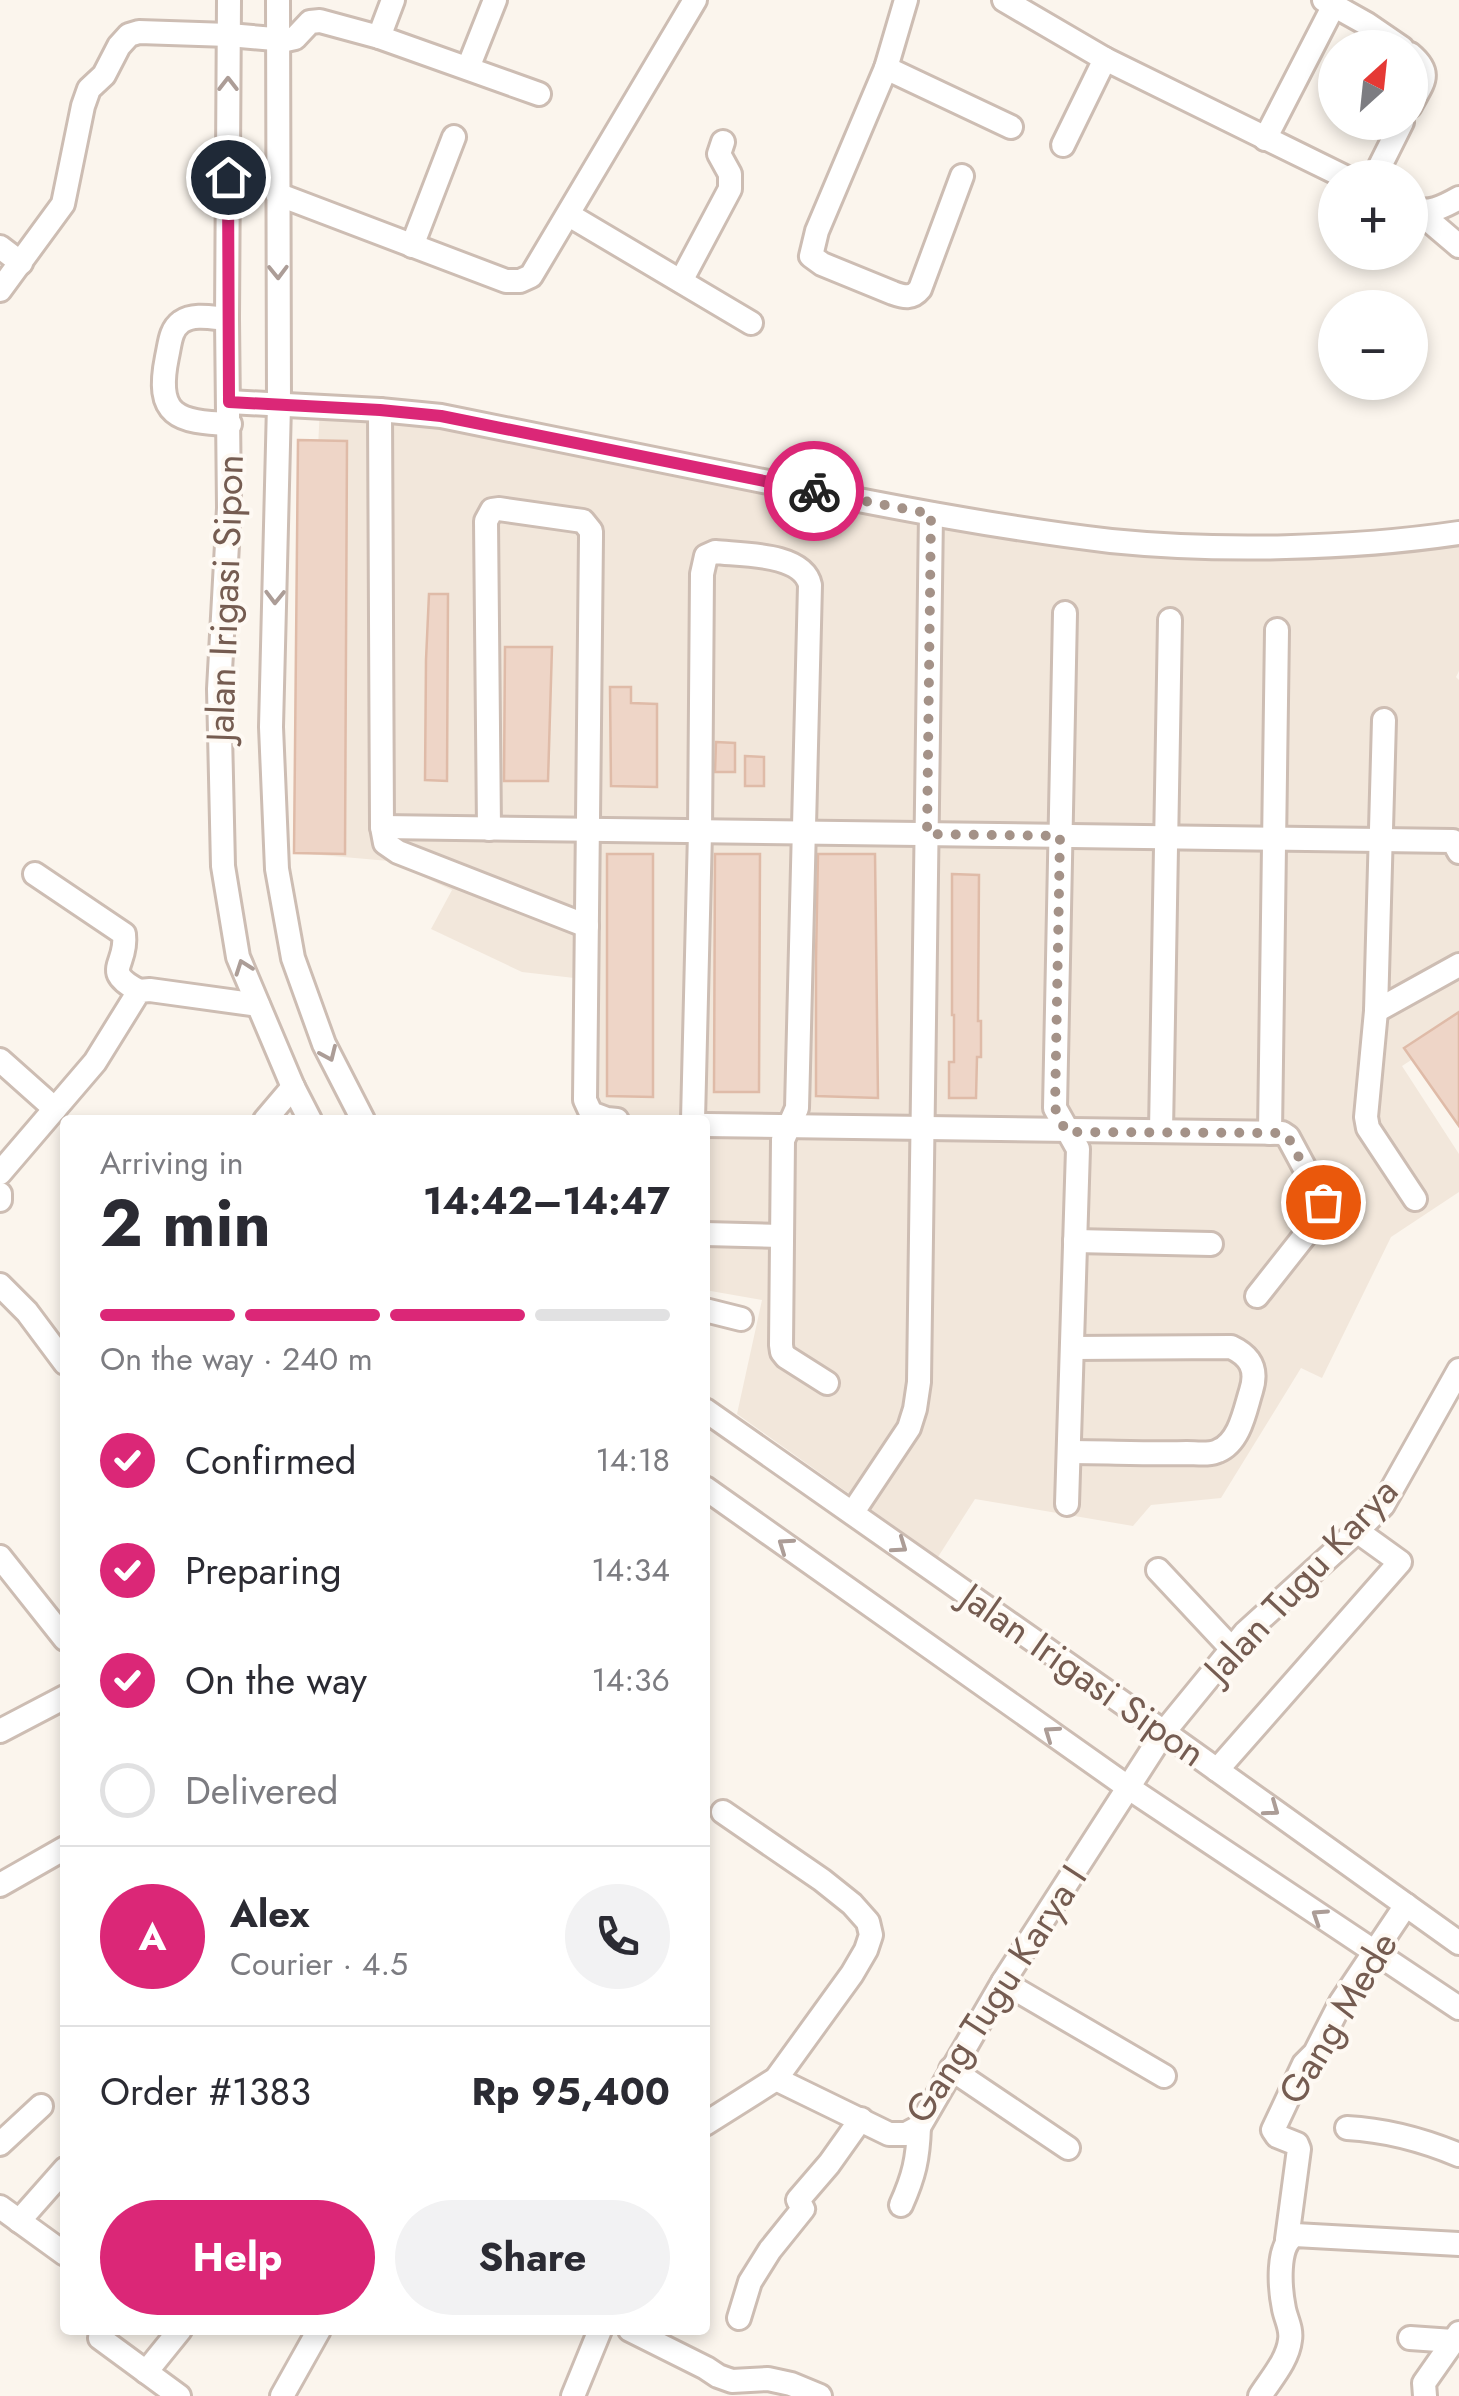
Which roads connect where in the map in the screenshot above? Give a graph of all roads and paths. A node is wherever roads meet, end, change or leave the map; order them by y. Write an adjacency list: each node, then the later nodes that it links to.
1 (229, 0): 10 (street, Jalan Irigasi Sipon)
2 (278, 0): 12 (street, Jalan Irigasi Sipon)
3 (392, 0): 11 (street)
4 (495, 0): 14 (street)
5 (696, 0): 27 (street)
6 (906, 0): 15 (street)
7 (1015, 3): 13 (street)
8 (1329, 3): 9 (street); 19 (street)
9 (1373, 30)
10 (229, 35): 12 (street); 32 (street); 35 (street, Jalan Irigasi Sipon, one-way to 10)
11 (379, 37): 12 (street); 14 (street)
12 (277, 40): 24 (street, Jalan Irigasi Sipon)
13 (1105, 60): 19 (street); 21 (street)
14 (468, 68): 16 (street)
15 (886, 68): 17 (street); 23 (street)
16 (539, 94)
17 (1011, 127)
18 (454, 138): 30 (street)
19 (1265, 139): 22 (street)
20 (723, 142): 33 (street)
21 (1063, 144)
22 (1318, 164)
23 (962, 176)
24 (277, 194): 30 (street); 37 (street, Jalan Irigasi Sipon, one-way to 37)
25 (1459, 198): 26 (street)
26 (1428, 210)
27 (569, 215): 30 (street); 33 (street)
28 (1428, 221): 31 (street)
29 (0, 246): 32 (street)
30 (412, 246)
31 (1459, 246)
32 (21, 263): 34 (street)
33 (680, 281): 36 (street)
34 (0, 290)
35 (227, 319): 38 (street, Jalan Irigasi Sipon); 38 (street)
36 (751, 323)
37 (275, 405): 38 (street); 39 (street); 68 (street, Jalan Irigasi Sipon, one-way to 68)
38 (232, 409): 61 (street, Jalan Irigasi Sipon, one-way to 38)
39 (380, 410): 40 (street); 46 (street)
40 (931, 514): 41 (street); 51 (street)
41 (1459, 532)
42 (1064, 613): 52 (street)
43 (1170, 620): 53 (street)
44 (1276, 630): 54 (street)
45 (1384, 720): 55 (street)
46 (382, 827): 47 (street); 58 (street)
47 (489, 829): 48 (street); 48 (street)
48 (588, 830): 49 (street); 58 (street)
49 (700, 832): 50 (street); 50 (street); 70 (street)
50 (804, 833): 51 (street); 72 (street)
51 (927, 834): 52 (street); 73 (street)
52 (1060, 836): 53 (street); 75 (street)
53 (1166, 838): 54 (street); 74 (street)
54 (1274, 839): 55 (street); 76 (street)
55 (1382, 841): 56 (street); 62 (street)
56 (1459, 852)
57 (35, 874): 60 (street)
58 (587, 926): 69 (street)
59 (1459, 965): 62 (street)
60 (139, 991): 61 (street); 65 (street)
61 (258, 1006): 64 (street, Jalan Irigasi Sipon)
62 (1376, 1011): 78 (street)
63 (0, 1060): 65 (street)
64 (294, 1088): 66 (street); 67 (street, Jalan Irigasi Sipon)
65 (55, 1109): 77 (street)
66 (270, 1115)
67 (308, 1115)
68 (353, 1115)
69 (596, 1115)
70 (694, 1115)
71 (710, 1124): 72 (street)
72 (789, 1127): 73 (street); 80 (street)
73 (923, 1130): 75 (street); 95 (street)
74 (1162, 1131): 75 (street); 76 (street)
75 (1066, 1132): 81 (street)
76 (1270, 1133): 84 (street)
77 (0, 1173)
78 (1416, 1199)
79 (710, 1234): 80 (street)
80 (781, 1236): 90 (street)
81 (1076, 1241): 82 (street); 87 (street)
82 (1211, 1244)
83 (0, 1285): 88 (street)
84 (1257, 1296)
85 (710, 1311): 86 (street)
86 (741, 1319)
87 (1072, 1348): 92 (street); 92 (street)
88 (60, 1356)
89 (1459, 1370): 96 (street, Jalan Tugu Karya)
90 (827, 1383)
91 (710, 1413): 95 (street, Jalan Irigasi Sipon)
92 (1069, 1452): 94 (street)
93 (710, 1491): 105 (street, Jalan Irigasi Sipon, one-way to 93)
94 (1068, 1504)
95 (852, 1512): 103 (street, Jalan Irigasi Sipon, one-way to 103)
96 (1357, 1531): 100 (street, Jalan Tugu Karya); 104 (street)
97 (0, 1557): 99 (street)
98 (1158, 1570): 100 (street)
99 (60, 1633)
100 (1231, 1648): 103 (street, Jalan Tugu Karya)
101 (60, 1700): 102 (street)
102 (0, 1731)
103 (1162, 1737): 104 (street, Jalan Irigasi Sipon); 105 (street, Gang Tugu Karya I)
104 (1217, 1770): 109 (street, Jalan Irigasi Sipon, one-way to 109)
105 (1132, 1784): 111 (street, Jalan Irigasi Sipon, one-way to 105); 112 (street, Gang Tugu Karya I)
106 (723, 1812): 116 (street)
107 (60, 1851): 108 (street)
108 (0, 1885)
109 (1402, 1911): 110 (street, Jalan Irigasi Sipon); 111 (street, Gang Mede)
110 (1459, 1943)
111 (1379, 1946): 113 (street, Jalan Irigasi Sipon); 128 (street, Gang Mede)
112 (1003, 1982): 114 (street, Gang Tugu Karya I); 115 (street)
113 (1459, 2008)
114 (951, 2069): 120 (street, Gang Tugu Karya I); 123 (street)
115 (1164, 2076)
116 (776, 2078): 118 (street); 119 (street, Gang Tugu Karya I)
117 (41, 2106): 122 (street)
118 (711, 2110)
119 (861, 2119): 120 (street, Gang Tugu Karya I); 131 (street)
120 (918, 2128): 126 (street)
121 (1347, 2128): 124 (street)
122 (0, 2144)
123 (1068, 2148)
124 (1459, 2155)
125 (60, 2174): 127 (street)
126 (901, 2205)
127 (9, 2214): 130 (street)
128 (1287, 2239): 129 (street); 144 (street)
129 (1459, 2244)
130 (60, 2250)
131 (739, 2318)
132 (176, 2335): 139 (street)
133 (316, 2335): 141 (street)
134 (598, 2335): 142 (street)
135 (640, 2335): 143 (street)
136 (1456, 2337): 138 (street); 145 (street)
137 (100, 2338): 139 (street)
138 (1410, 2338)
139 (146, 2372): 140 (street)
140 (180, 2396)
141 (282, 2396)
142 (572, 2396)
143 (820, 2396)
144 (1260, 2396)
145 (1426, 2396)

